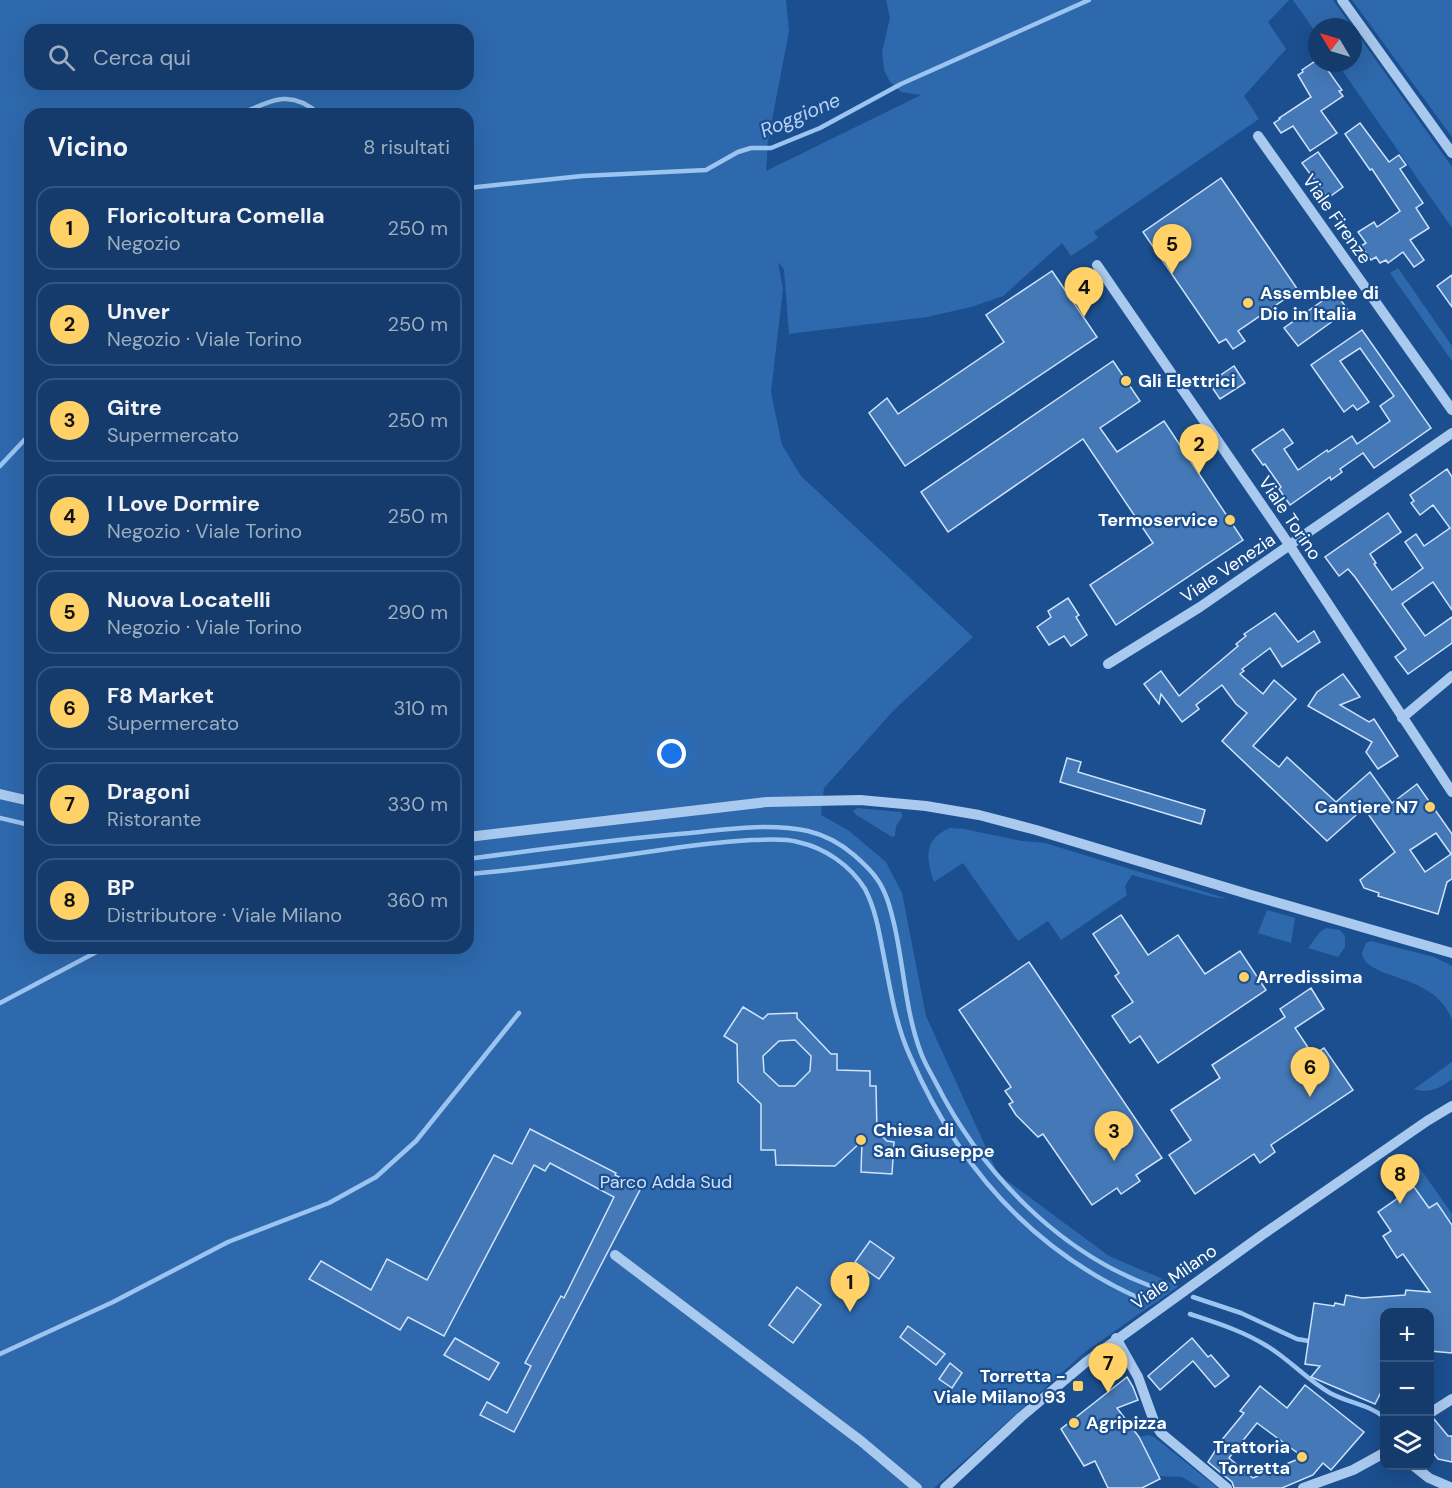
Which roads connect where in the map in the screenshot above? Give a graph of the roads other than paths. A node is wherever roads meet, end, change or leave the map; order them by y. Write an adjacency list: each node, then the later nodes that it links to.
1 (1342, 0): 3 (street)
2 (1258, 136): 5 (street, Viale Firenze)
3 (1452, 153)
4 (1097, 265): 7 (street, Viale Torino)
5 (1452, 410)
6 (1452, 433): 7 (street, Viale Venezia)
7 (1290, 546): 8 (street, Viale Venezia); 10 (street, Viale Torino)
8 (1108, 664)
9 (1452, 676): 10 (street)
10 (1402, 718): 11 (street, Viale Torino)
11 (1452, 792)
12 (0, 795): 13 (street)
13 (24, 800)
14 (474, 836): 15 (street)
15 (1452, 955)
16 (1452, 1101): 18 (street, Viale Milano)
17 (1452, 1106): 18 (street, Viale Milano)
18 (1438, 1114): 20 (street, Viale Milano)
19 (615, 1255): 25 (street)
20 (1116, 1338): 26 (street, Viale Milano); 27 (street)
21 (1452, 1400): 22 (street)
22 (1434, 1411)
23 (1380, 1455): 28 (street)
24 (1419, 1470): 29 (street)
25 (917, 1488)
26 (945, 1488)
27 (1227, 1488)
28 (1303, 1488)
29 (1452, 1488)

